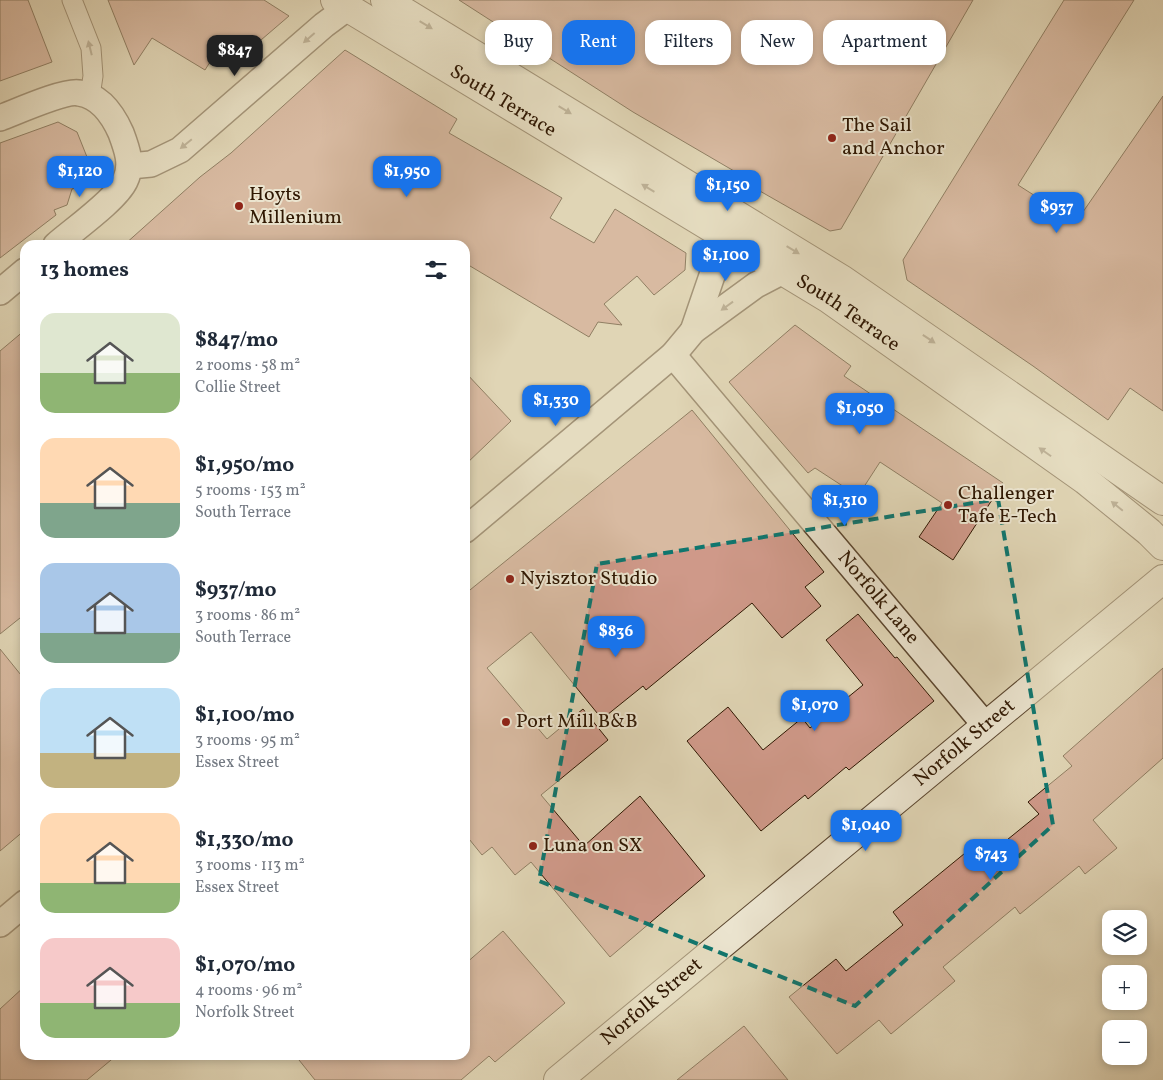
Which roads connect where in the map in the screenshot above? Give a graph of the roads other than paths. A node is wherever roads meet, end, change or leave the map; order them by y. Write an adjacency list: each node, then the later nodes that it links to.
1 (72, 0): 4 (street, one-way to 1)
2 (385, 0): 14 (street, South Terrace, one-way to 14)
3 (341, 4): 6 (street, one-way to 6); 7 (street, South Terrace, one-way to 3)
4 (90, 96): 5 (street); 6 (street)
5 (0, 118)
6 (130, 166): 8 (street)
7 (717, 230): 9 (street, South Terrace); 12 (street)
8 (62, 240)
9 (784, 271): 12 (street, one-way to 12); 16 (street, South Terrace, one-way to 9)
10 (20, 275): 11 (street)
11 (0, 292)
12 (693, 331): 13 (street)
13 (673, 355): 15 (street); 18 (street, Norfolk Lane)
14 (1163, 501)
15 (470, 526)
16 (1163, 546)
17 (1163, 579): 18 (street, Norfolk Street)
18 (986, 726): 21 (street, Norfolk Street)
19 (20, 907): 20 (street)
20 (0, 924)
21 (558, 1080)

